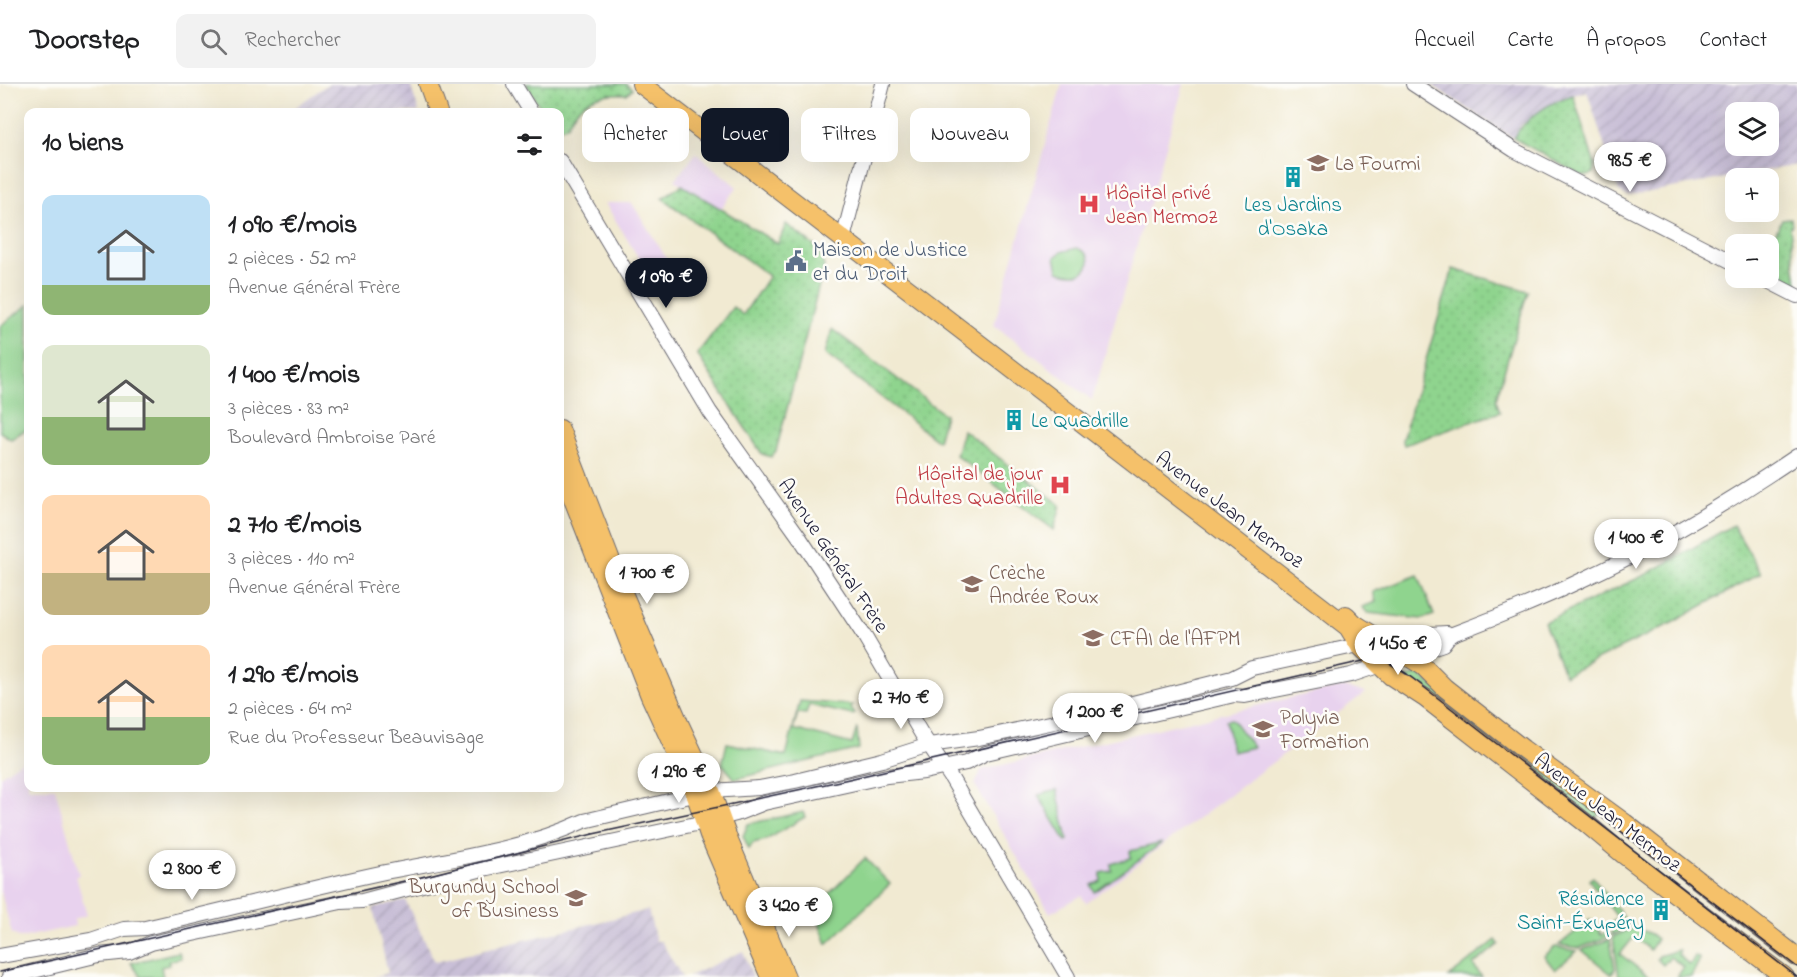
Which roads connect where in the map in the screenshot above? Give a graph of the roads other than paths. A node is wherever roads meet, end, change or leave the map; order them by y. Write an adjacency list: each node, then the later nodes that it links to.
1 (428, 84): 8 (main road)
2 (440, 84): 9 (main road)
3 (514, 84): 10 (street)
4 (641, 84): 12 (main road, Avenue Jean Mermoz)
5 (654, 84): 12 (main road, Avenue Jean Mermoz)
6 (883, 84): 12 (street)
7 (1413, 84): 13 (street)
8 (437, 108)
9 (449, 108)
10 (529, 108)
11 (564, 168): 24 (street, Avenue Général Frère)
12 (844, 235): 20 (main road, Avenue Jean Mermoz); 21 (main road, Avenue Jean Mermoz)
13 (1725, 258)
14 (1779, 287): 15 (street)
15 (1797, 296)
16 (564, 439): 26 (main road)
17 (1797, 456): 19 (street)
18 (564, 476): 26 (main road)
19 (1450, 635): 21 (street); 22 (street)
20 (1359, 645): 21 (street); 23 (main road, Avenue Jean Mermoz); 24 (street)
21 (1387, 645): 22 (main road, Avenue Jean Mermoz)
22 (1408, 656): 23 (street); 30 (main road, Avenue Jean Mermoz)
23 (1378, 666): 25 (street); 31 (main road, Avenue Jean Mermoz)
24 (929, 745): 25 (street, Avenue Général Frère); 26 (street)
25 (944, 768): 27 (street); 35 (street, Avenue Général Frère)
26 (703, 794): 27 (main road); 29 (street)
27 (712, 820): 28 (main road); 32 (street)
28 (751, 913): 33 (main road); 34 (main road)
29 (0, 956)
30 (1797, 957)
31 (1781, 974)
32 (9, 977)
33 (770, 977)
34 (786, 977)
35 (1068, 977)

